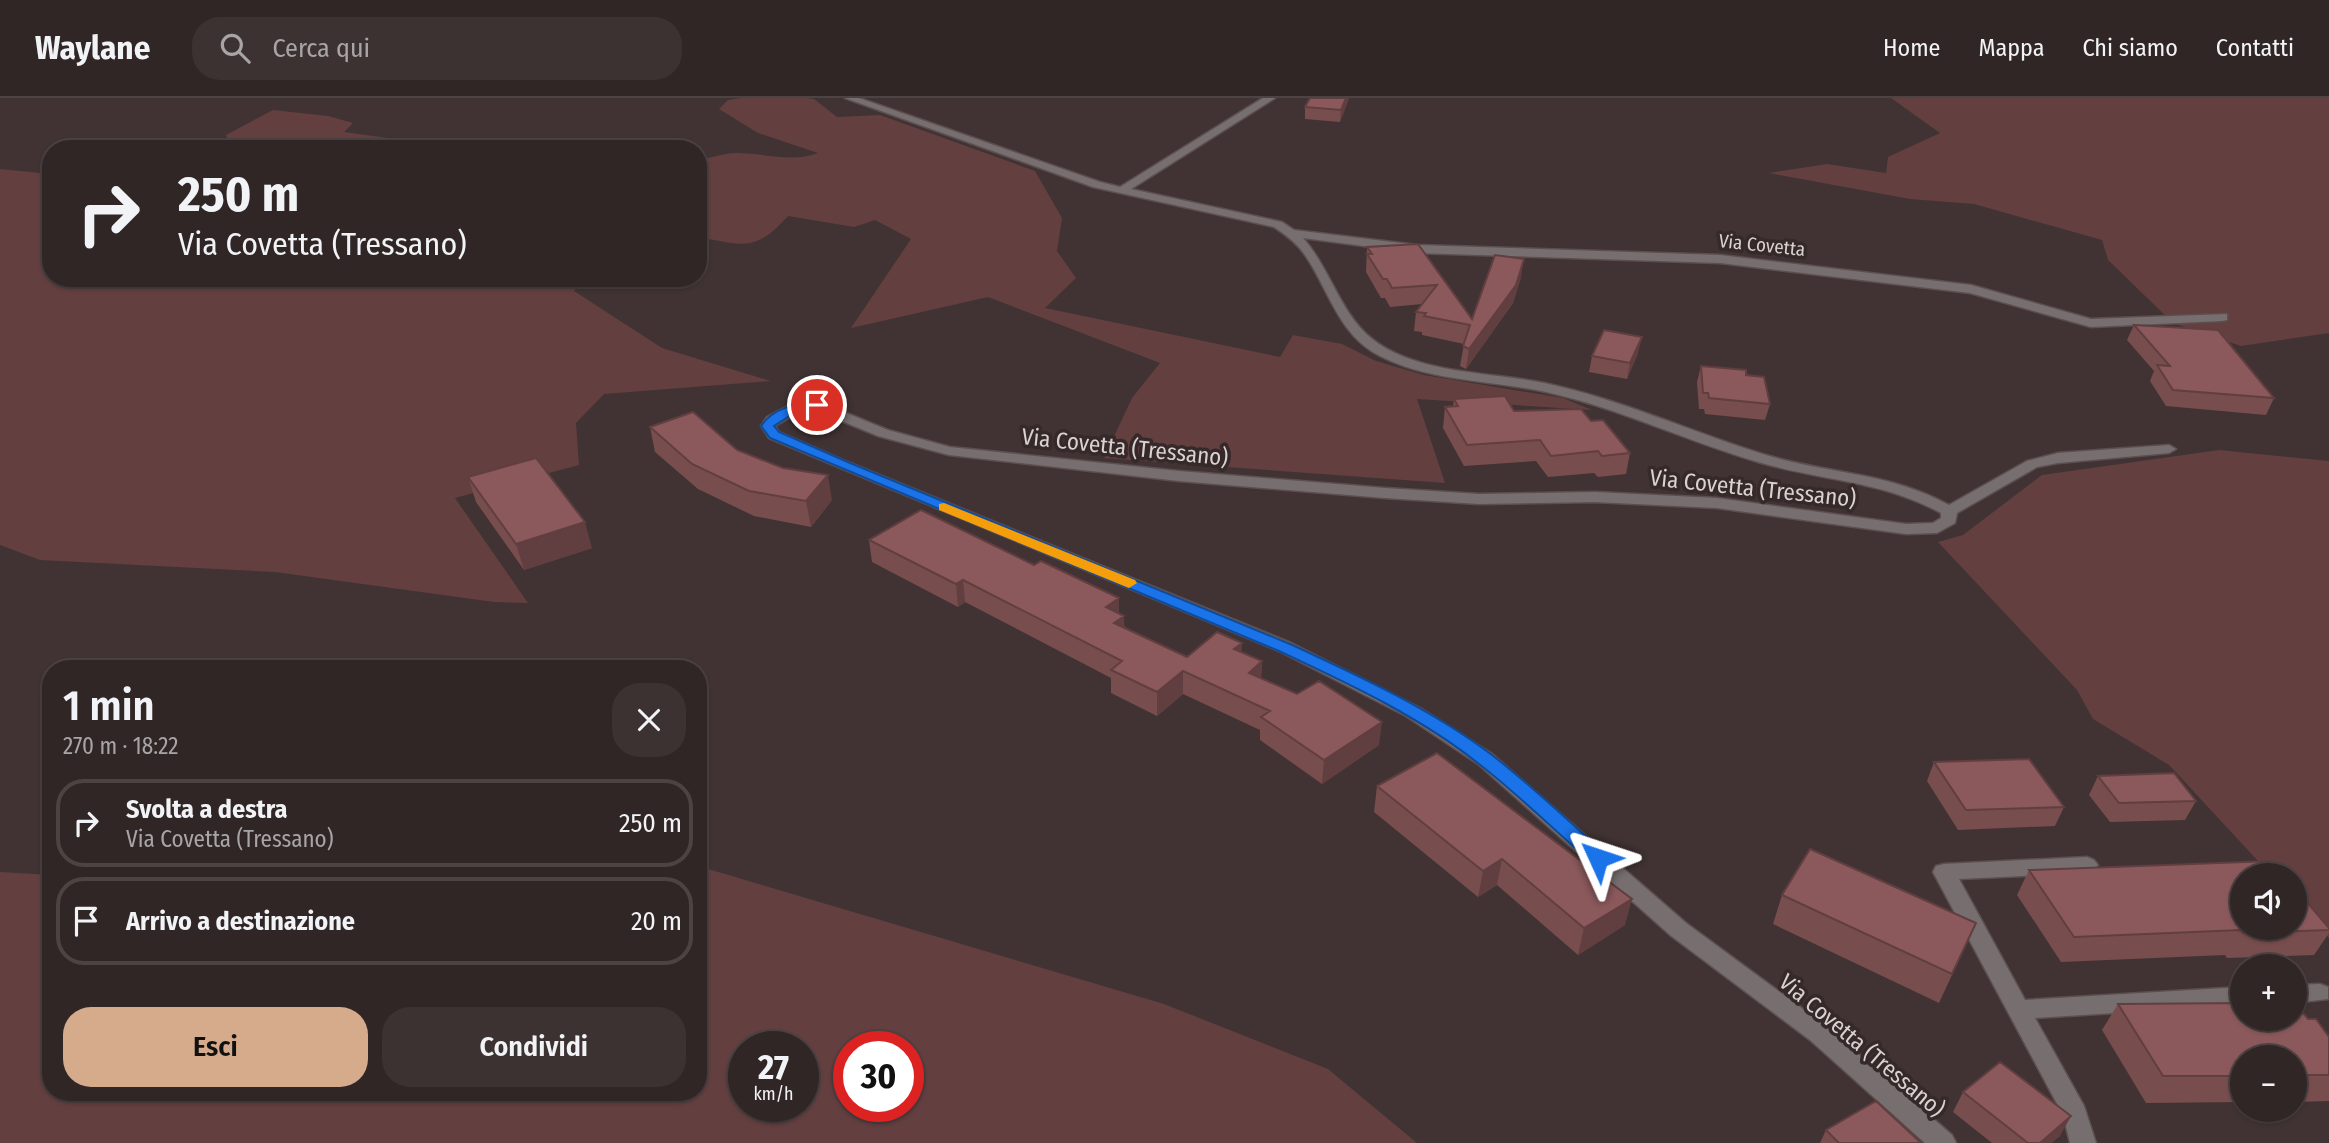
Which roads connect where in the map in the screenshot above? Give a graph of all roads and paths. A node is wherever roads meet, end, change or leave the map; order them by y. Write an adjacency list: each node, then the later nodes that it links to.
1 (850, 98): 3 (street, Via Covetta (Tressano))
2 (1270, 98): 3 (street)
3 (1122, 190): 4 (street, Via Covetta (Tressano))
4 (1294, 233): 5 (street, Via Covetta); 7 (street, Via Covetta (Tressano))
5 (2222, 317)
6 (2169, 449): 7 (street)
7 (1950, 511): 13 (street, Via Covetta (Tressano))
8 (2087, 865): 12 (street)
9 (2320, 993): 10 (street)
10 (2307, 994)
11 (2230, 997): 12 (street)
12 (2019, 1010): 14 (street)
13 (1943, 1143)
14 (2083, 1143)

